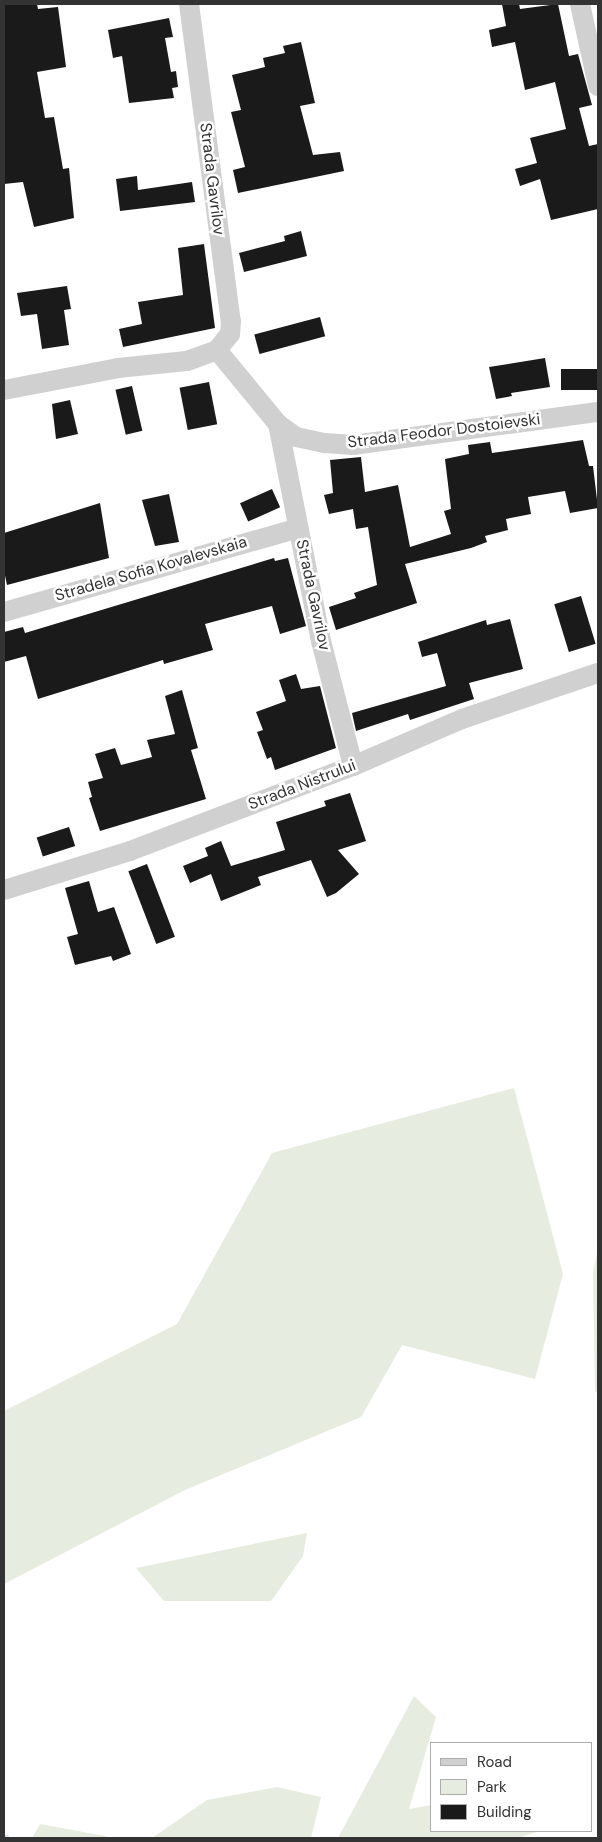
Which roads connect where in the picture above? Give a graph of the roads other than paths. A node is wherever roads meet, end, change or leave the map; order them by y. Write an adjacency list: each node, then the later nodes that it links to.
1 (189, 4): 4 (street, Strada Gavrilov)
2 (580, 4): 3 (street)
3 (598, 86)
4 (217, 350): 5 (street); 7 (street, Strada Feodor Dostoievski)
5 (4, 390)
6 (598, 412): 7 (street, Strada Feodor Dostoievski)
7 (278, 424): 8 (street, Strada Gavrilov)
8 (298, 528): 9 (street, Stradela Sofia Kovalevskaia); 11 (street, Strada Gavrilov)
9 (4, 612)
10 (598, 673): 11 (street, Strada Nistrului)
11 (353, 766): 12 (street, Strada Nistrului)
12 (4, 890)

